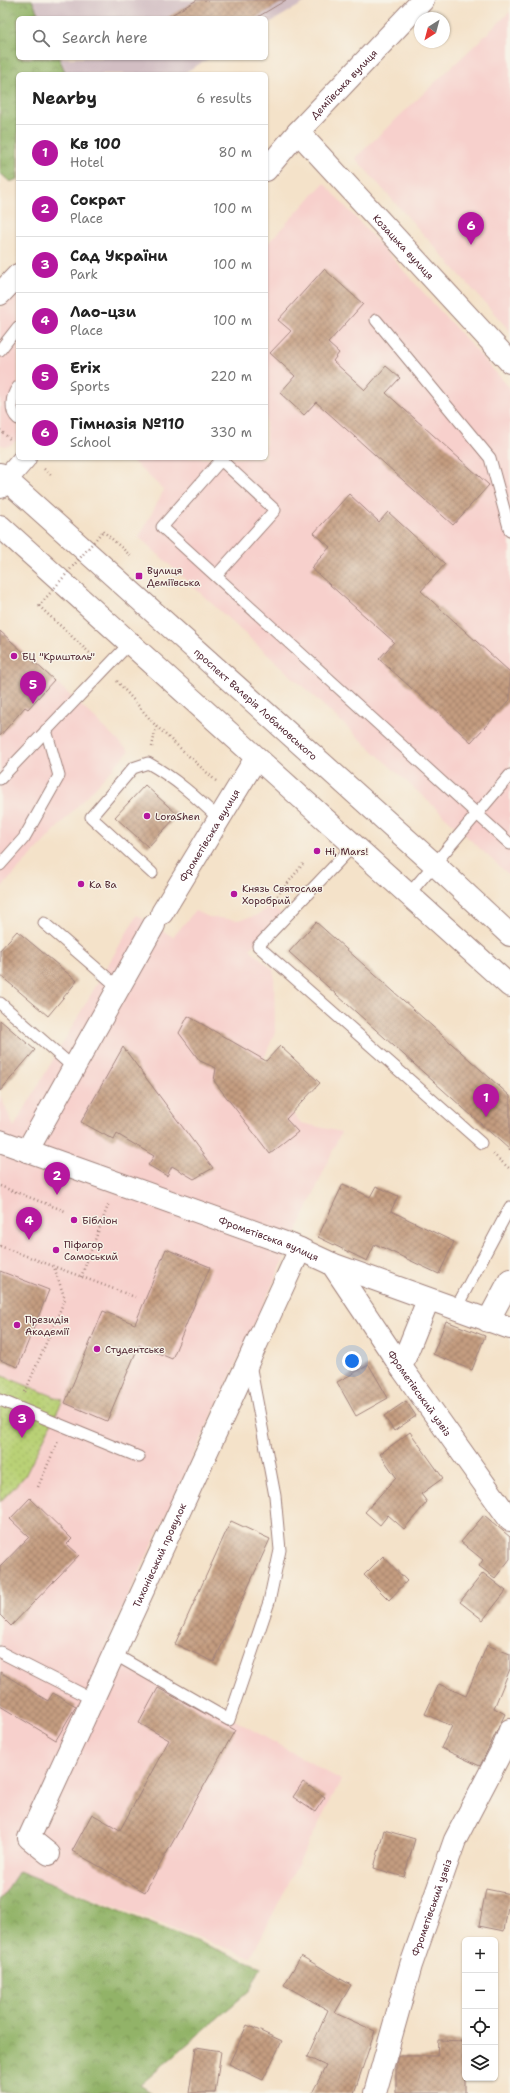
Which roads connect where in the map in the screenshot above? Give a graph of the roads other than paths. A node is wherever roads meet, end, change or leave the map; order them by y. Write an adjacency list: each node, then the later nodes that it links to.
1 (423, 0): 2 (street, Деміївська вулиця)
2 (298, 132): 3 (street, Деміївська вулиця); 9 (street, Козацька вулиця)
3 (268, 168)
4 (16, 277): 5 (street)
5 (0, 294)
6 (376, 320): 15 (lane)
7 (16, 330): 8 (lane)
8 (0, 350)
9 (510, 362)
10 (16, 393): 11 (lane)
11 (16, 418)
12 (16, 459): 13 (street)
13 (2, 480): 26 (street, проспект Валерія Лобановського)
14 (0, 526): 17 (street)
15 (510, 530)
16 (216, 576): 16 (lane); 22 (lane)
17 (129, 644): 18 (lane); 19 (street)
18 (46, 730): 21 (lane); 27 (lane)
19 (256, 758): 23 (street, Фрометівська вулиця); 25 (street)
20 (510, 775): 22 (lane)
21 (0, 779)
22 (476, 814): 24 (lane); 26 (lane)
23 (219, 819): 28 (lane); 33 (street, Фрометівська вулиця)
24 (510, 844)
25 (354, 845): 29 (street); 37 (lane)
26 (433, 863): 29 (lane); 31 (street, проспект Валерія Лобановського)
27 (0, 865)
28 (152, 874)
29 (409, 894): 32 (street)
30 (44, 923): 33 (lane)
31 (510, 935)
32 (510, 986)
33 (119, 988): 35 (street, Фрометівська вулиця)
34 (0, 1003): 35 (lane)
35 (74, 1068): 38 (street, Фрометівська вулиця)
36 (0, 1141): 38 (street, Фрометівська вулиця)
37 (481, 1143)
38 (27, 1151): 40 (street, Фрометівська вулиця)
39 (510, 1207): 44 (lane)
40 (300, 1249): 41 (street, Фрометівська вулиця); 47 (street, Тихонівський провулок)
41 (332, 1264): 43 (street, Фрометівська вулиця); 48 (street, Фрометівський узвіз)
42 (510, 1280): 45 (street)
43 (428, 1300): 44 (street, Фрометівська вулиця); 48 (street)
44 (455, 1310): 45 (street, Фрометівська вулиця)
45 (488, 1321): 46 (street, Фрометівська вулиця)
46 (510, 1328)
47 (250, 1359): 53 (street, Тихонівський провулок); 53 (lane)
48 (401, 1367): 51 (street, Фрометівський узвіз)
49 (0, 1400): 50 (lane)
50 (139, 1457)
51 (510, 1520)
52 (0, 1652): 54 (lane)
53 (114, 1654): 54 (street, Тихонівський провулок)
54 (92, 1699): 56 (street, Тихонівський провулок)
55 (510, 1730): 57 (street, Фрометівський узвіз)
56 (49, 1854)
57 (375, 2093)

